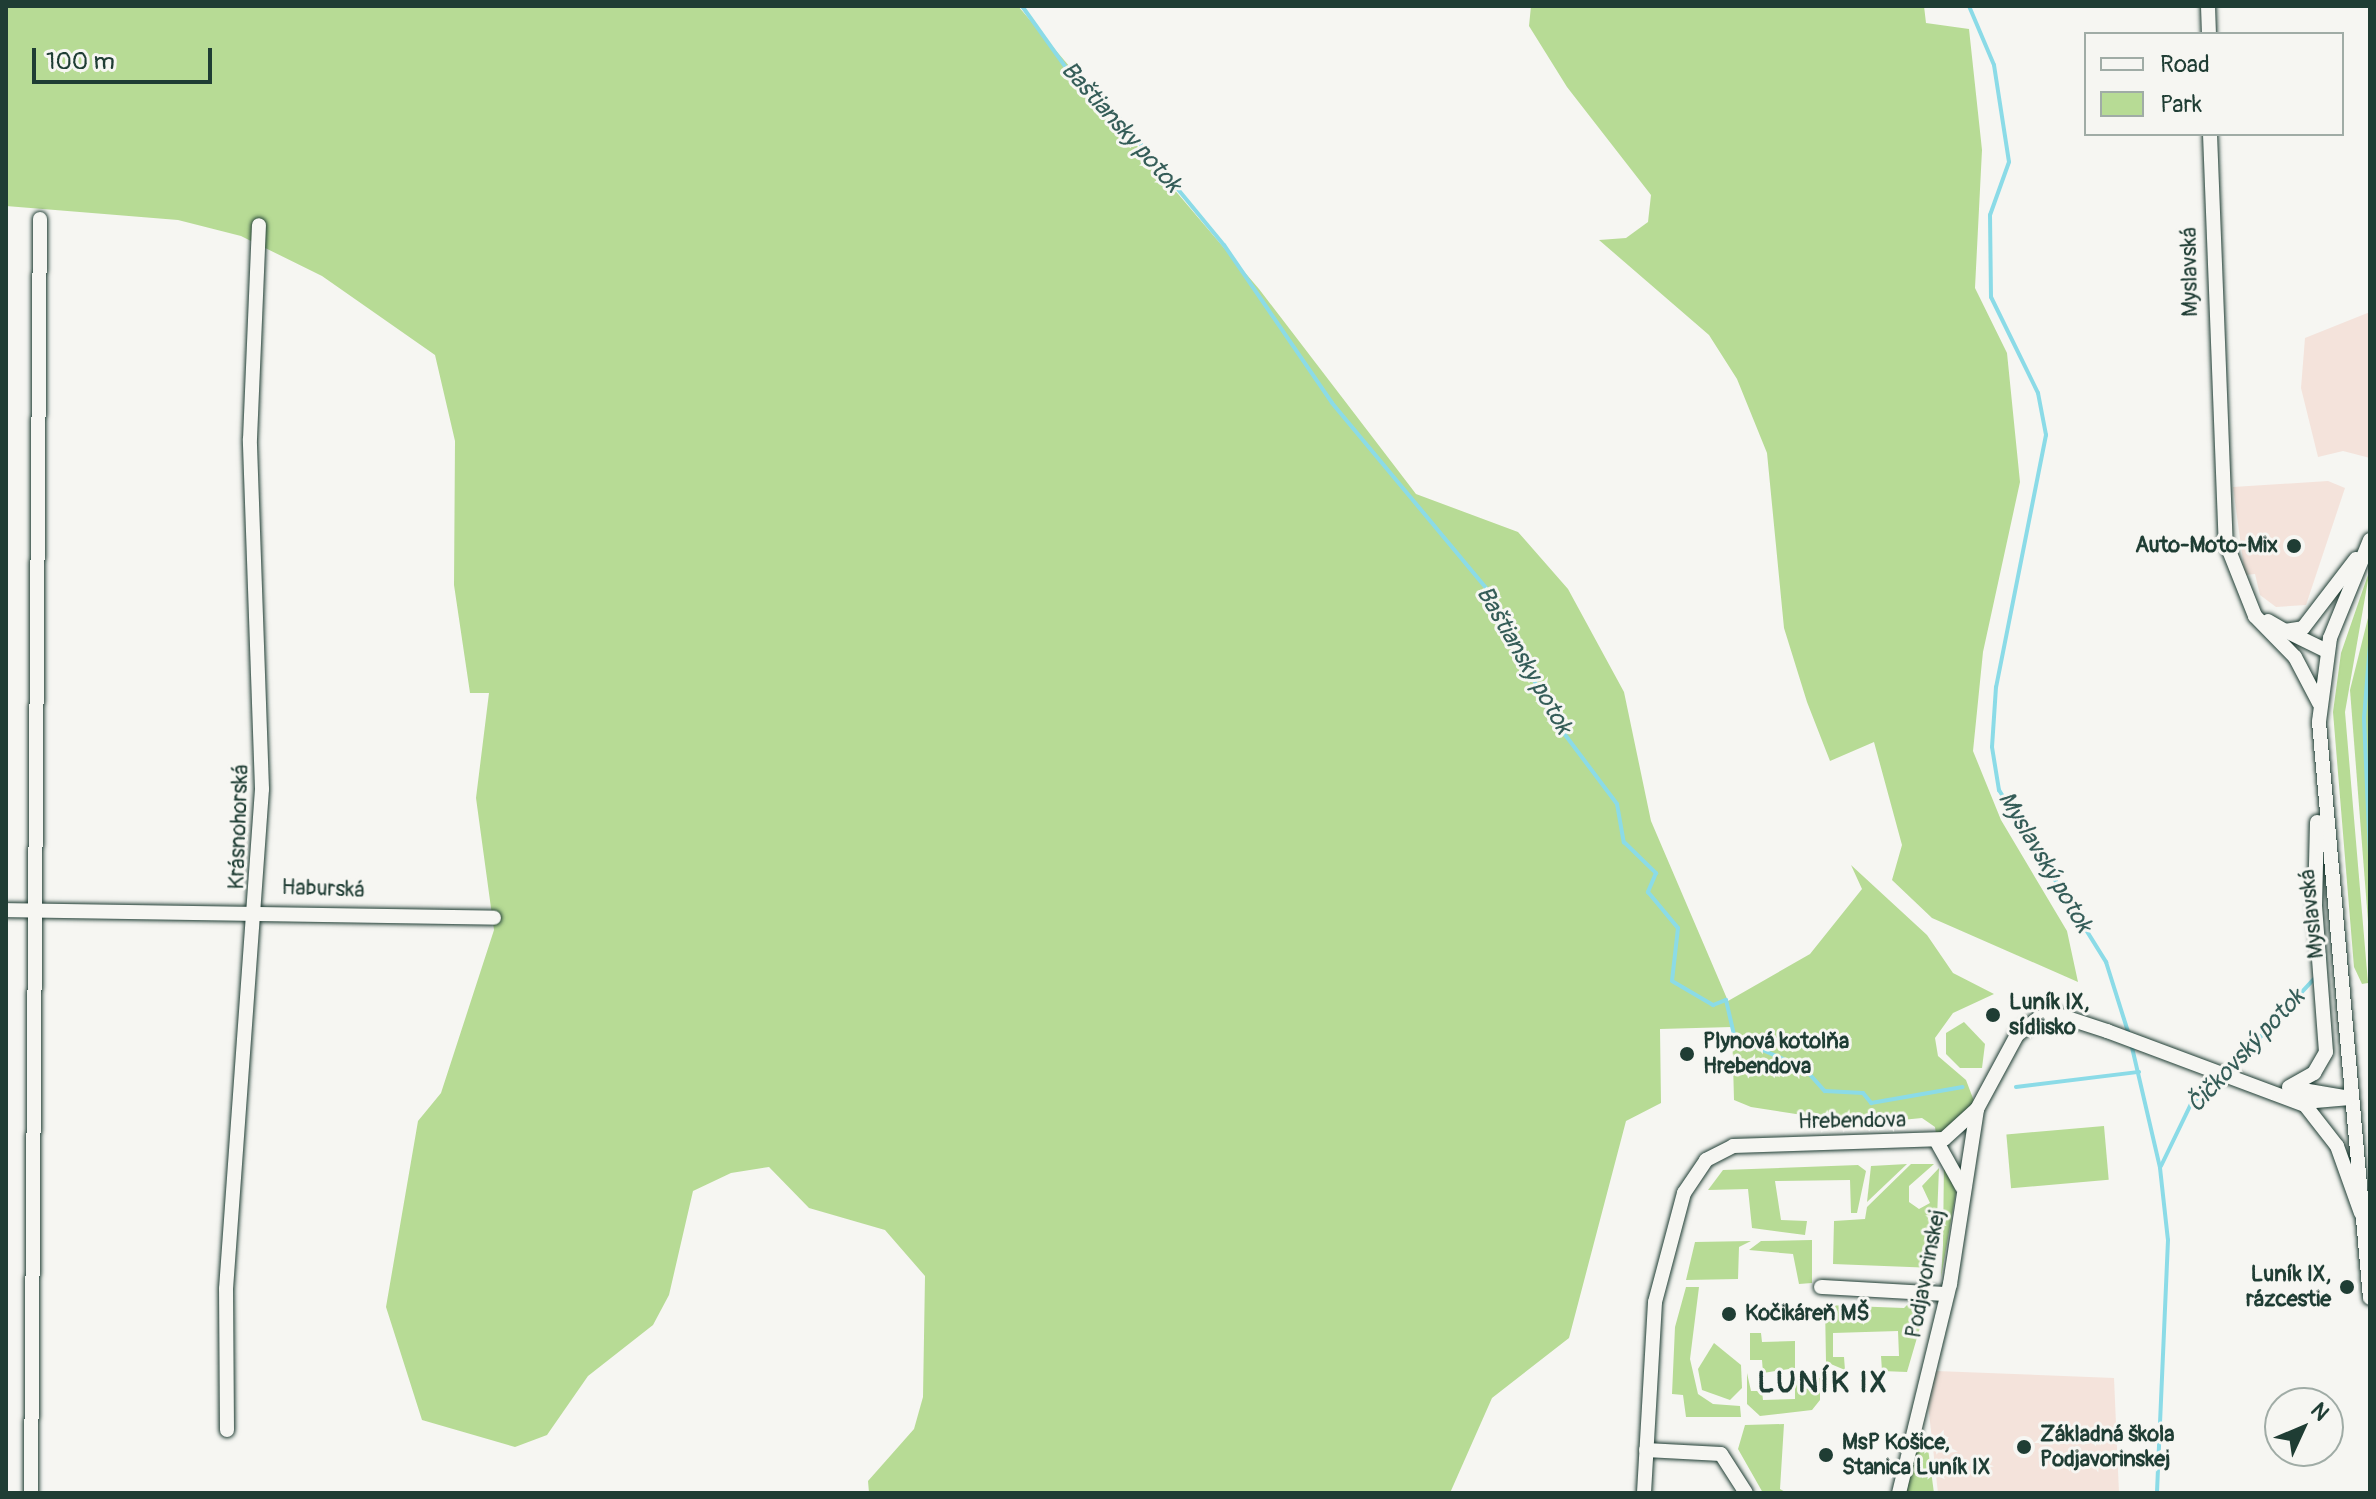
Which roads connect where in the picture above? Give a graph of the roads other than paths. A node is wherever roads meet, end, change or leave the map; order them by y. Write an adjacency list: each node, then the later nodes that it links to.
1 (2208, 6): 2 (street)
2 (2209, 32)
3 (2210, 136): 7 (street, Myslavská)
4 (40, 219): 12 (street)
5 (259, 225): 13 (street, Krásnohorská)
6 (2368, 544): 8 (street); 9 (street)
7 (2246, 597): 8 (street, Myslavská); 10 (street, Myslavská)
8 (2285, 631): 9 (street, Myslavská)
9 (2327, 651): 10 (street)
10 (2319, 704): 11 (street, Myslavská)
11 (2319, 738): 16 (street); 17 (street, Myslavská)
12 (34, 909): 13 (street, Haburská); 14 (street, Haburská); 27 (street)
13 (258, 909): 15 (street, Haburská); 25 (street, Krásnohorská)
14 (6, 910)
15 (494, 918)
16 (2293, 1094): 17 (street); 18 (street, Hrebendova); 21 (street)
17 (2351, 1098): 21 (street, Myslavská)
18 (1977, 1109): 19 (street, Hrebendova); 20 (street, Podjavorinskej)
19 (1937, 1142): 20 (street); 26 (street, Hrebendova)
20 (1964, 1191): 23 (street, Podjavorinskej)
21 (2361, 1213): 24 (street, Myslavská)
22 (1821, 1287): 23 (street)
23 (1947, 1294): 30 (street, Podjavorinskej)
24 (2370, 1298)
25 (227, 1430)
26 (1646, 1450): 28 (street, Hrebendova); 29 (street)
27 (31, 1493)
28 (1644, 1493)
29 (1746, 1493)
30 (1899, 1493)

